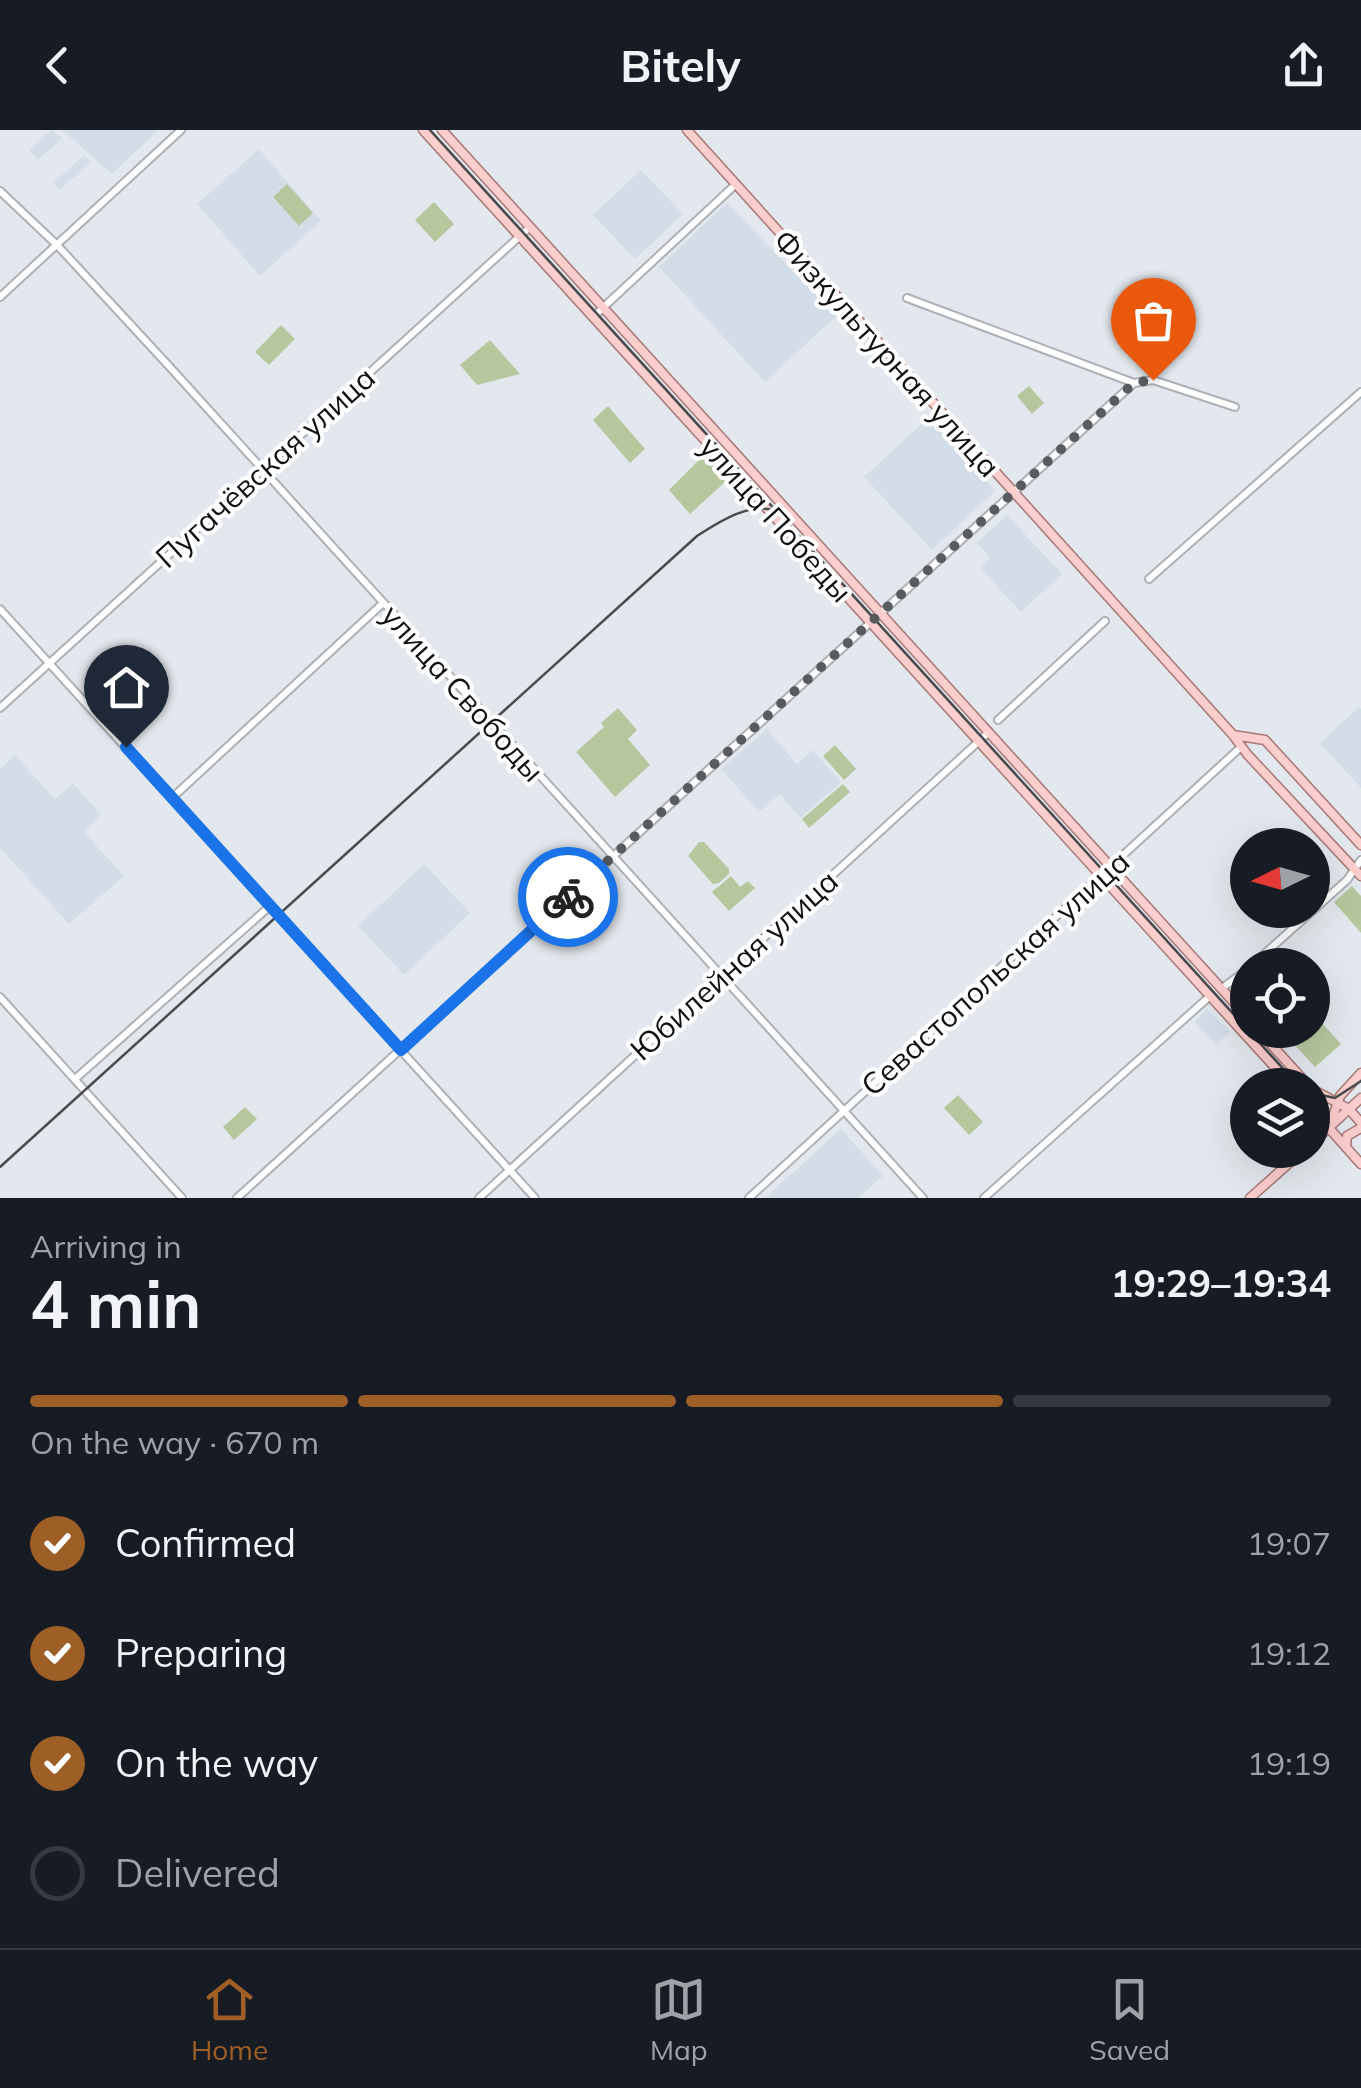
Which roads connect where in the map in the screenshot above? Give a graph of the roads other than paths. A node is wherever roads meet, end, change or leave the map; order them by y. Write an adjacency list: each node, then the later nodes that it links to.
1 (180, 130): 9 (street)
2 (423, 130): 8 (main road, улица Победы)
3 (442, 130): 7 (main road, улица Победы)
4 (687, 130): 5 (main road, Физкультурная улица)
5 (736, 184): 12 (street); 18 (main road, Физкультурная улица)
6 (0, 191): 9 (street, улица Свободы)
7 (530, 227): 8 (street, Пугачёвская улица); 12 (main road, улица Победы)
8 (520, 237): 13 (main road, улица Победы); 17 (street, Пугачёвская улица)
9 (56, 245): 10 (street); 17 (street, улица Свободы)
10 (0, 297)
11 (907, 298): 14 (street)
12 (603, 307): 13 (street); 22 (main road, улица Победы)
13 (593, 318): 24 (main road, улица Победы)
14 (1134, 383): 16 (street); 18 (street)
15 (1361, 392): 19 (street)
16 (1235, 407)
17 (263, 470): 20 (street, улица Свободы); 25 (street, Пугачёвская улица)
18 (1013, 493): 22 (street); 29 (main road, Физкультурная улица)
19 (1149, 579)
20 (382, 604): 33 (street); 35 (street, улица Свободы)
21 (0, 609): 25 (street)
22 (880, 614): 24 (street); 28 (main road, улица Победы)
23 (1105, 620): 27 (street)
24 (870, 622): 31 (main road, улица Победы); 35 (street)
25 (50, 663): 26 (street, Пугачёвская улица); 33 (street)
26 (0, 708)
27 (998, 720)
28 (989, 732): 31 (street, Юбилейная улица); 37 (main road, улица Победы)
29 (1233, 735): 30 (main road); 32 (main road, Физкультурная улица)
30 (1252, 737): 32 (main road); 34 (main road)
31 (979, 742): 40 (main road, улица Победы); 43 (street, Юбилейная улица)
32 (1244, 751): 37 (street, Севастопольская улица); 38 (main road, Физкультурная улица)
33 (172, 798): 41 (street)
34 (1361, 845)
35 (612, 857): 43 (street, улица Свободы); 50 (street)
36 (1361, 860): 38 (street)
37 (1112, 868): 40 (street, Севастопольская улица); 45 (main road, улица Победы)
38 (1354, 868): 39 (main road, Физкультурная улица); 42 (street)
39 (1361, 876)
40 (1102, 878): 46 (main road, улица Победы); 59 (street, Севастопольская улица)
41 (270, 906): 50 (street); 54 (street)
42 (1271, 948)
43 (720, 976): 59 (street, улица Свободы); 67 (street, Юбилейная улица)
44 (1230, 982): 45 (street)
45 (1221, 989): 46 (main road); 48 (main road, улица Победы)
46 (1210, 996): 51 (main road, улица Победы); 74 (street)
47 (0, 997): 54 (street)
48 (1230, 999)
49 (1274, 1048): 52 (main road)
50 (401, 1050): 67 (street); 69 (street)
51 (1276, 1068)
52 (1293, 1068)
53 (1361, 1072): 57 (main road)
54 (74, 1079): 68 (street)
55 (1361, 1098): 58 (main road)
56 (1330, 1100): 57 (main road)
57 (1336, 1104): 58 (main road); 60 (main road)
58 (1349, 1109): 61 (main road); 62 (main road)
59 (844, 1111): 72 (street, Севастопольская улица); 73 (street, улица Свободы)
60 (1330, 1125)
61 (1361, 1126): 64 (main road)
62 (1330, 1127)
63 (1330, 1129): 64 (main road)
64 (1348, 1149): 65 (main road)
65 (1361, 1164)
66 (1284, 1168): 75 (main road)
67 (510, 1170): 70 (street, Юбилейная улица); 71 (street)
68 (182, 1198)
69 (237, 1198)
70 (479, 1198)
71 (536, 1198)
72 (749, 1198)
73 (923, 1198)
74 (984, 1198)
75 (1250, 1198)

